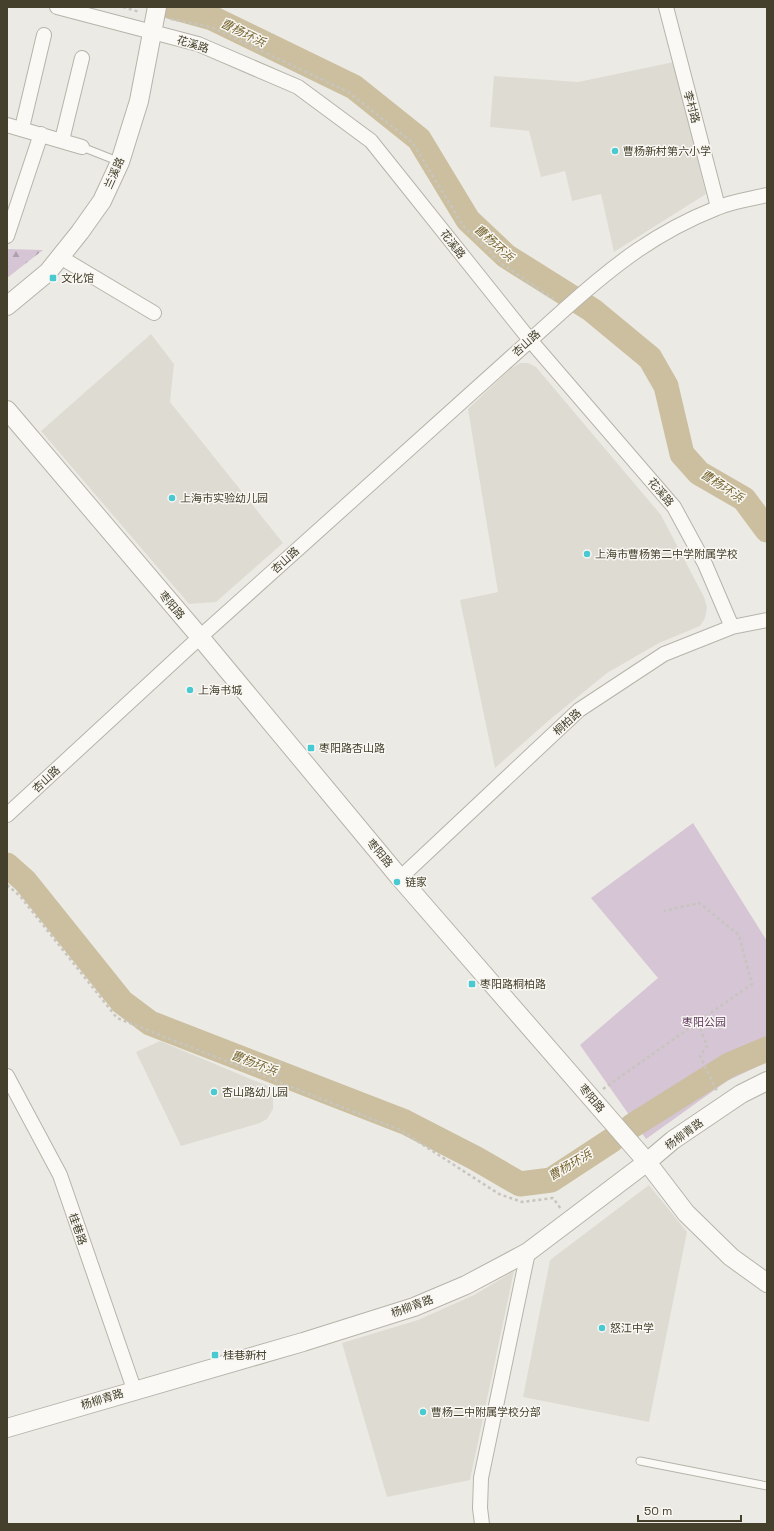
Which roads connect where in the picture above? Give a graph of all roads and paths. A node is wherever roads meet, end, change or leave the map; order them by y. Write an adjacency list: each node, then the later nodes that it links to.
1 (57, 7): 3 (street, 花溪路)
2 (666, 7): 13 (street, 李村路)
3 (155, 18): 11 (street, 兰溪路); 18 (street, 花溪路)
4 (44, 35): 7 (street)
5 (82, 58): 9 (street)
6 (7, 125): 7 (street)
7 (22, 128): 8 (street)
8 (41, 134): 9 (street); 14 (street)
9 (62, 140): 10 (street)
10 (82, 147): 11 (lane)
11 (120, 162): 15 (street, 兰溪路)
12 (767, 195): 13 (street)
13 (718, 207): 18 (street, 杏山路)
14 (7, 236)
15 (60, 257): 16 (street, 兰溪路); 17 (street)
16 (7, 306)
17 (154, 313)
18 (530, 340): 21 (street, 花溪路); 22 (street, 杏山路)
19 (7, 410): 22 (street, 枣阳路)
20 (767, 620): 21 (street, 桐柏路)
21 (732, 626): 24 (street, 桐柏路)
22 (200, 637): 23 (street, 杏山路); 24 (street, 枣阳路)
23 (7, 815)
24 (400, 878): 33 (street, 枣阳路)
25 (7, 885): 30 (path)
26 (664, 911): 27 (path)
27 (698, 1022): 32 (path); 33 (path)
28 (281, 1061): 30 (path)
29 (7, 1076): 38 (street, 桂巷路)
30 (276, 1081): 35 (path)
31 (767, 1081): 34 (street, 杨柳青路)
32 (713, 1084)
33 (592, 1098): 34 (street, 枣阳路)
34 (647, 1162): 35 (street, 杨柳青路); 37 (street, 枣阳路)
35 (569, 1221): 36 (street, 杨柳青路)
36 (528, 1252): 38 (street, 杨柳青路); 42 (street)
37 (767, 1283)
38 (134, 1390): 39 (street, 杨柳青路)
39 (7, 1428)
40 (640, 1461): 41 (lane)
41 (767, 1486)
42 (482, 1524)

